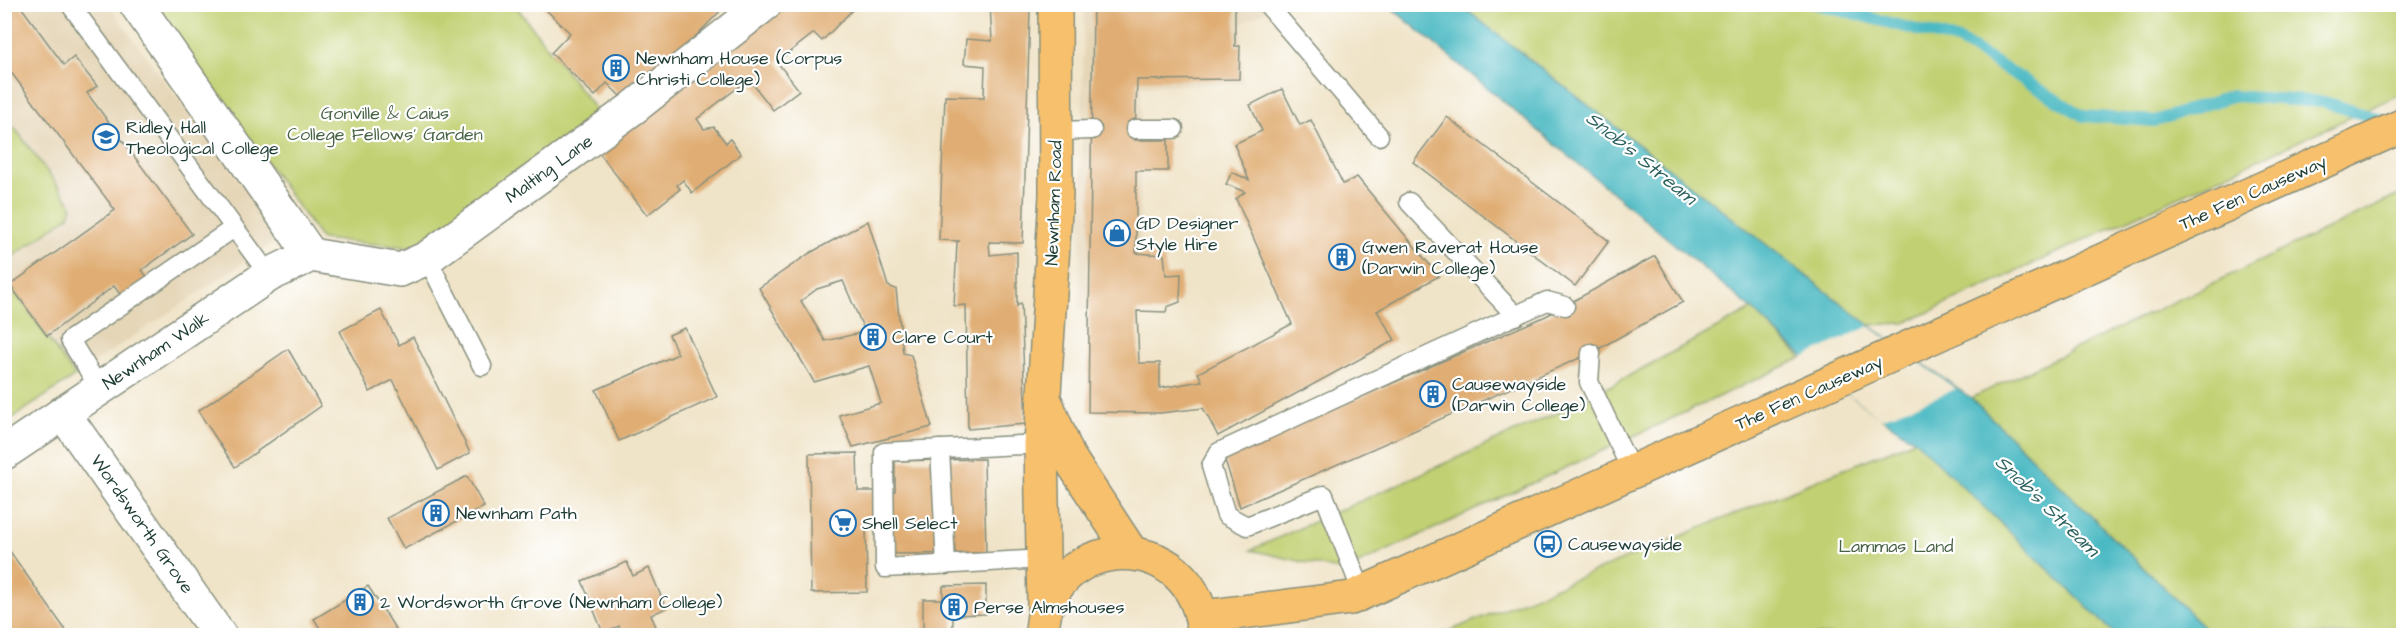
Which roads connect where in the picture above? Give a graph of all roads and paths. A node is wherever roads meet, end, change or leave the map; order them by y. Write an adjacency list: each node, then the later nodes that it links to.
1 (70, 4): 13 (lane)
2 (136, 4): 14 (street)
3 (765, 4): 15 (street, Malting Lane)
4 (1055, 4): 10 (main road, Newnham Road)
5 (1267, 4): 11 (lane)
6 (2403, 125): 31 (main road, The Fen Causeway)
7 (1135, 129): 8 (lane)
8 (1174, 129)
9 (1092, 130): 10 (lane)
10 (1057, 131): 22 (main road, Newnham Road)
11 (1379, 136)
12 (1409, 202): 18 (lane)
13 (234, 228): 16 (lane); 21 (lane)
14 (311, 255): 15 (street, Malting Lane); 16 (street, Newnham Walk)
15 (427, 258): 20 (lane)
16 (269, 275): 21 (street, Newnham Walk)
17 (1565, 306): 18 (lane)
18 (1516, 316): 31 (lane)
19 (1592, 353): 27 (lane)
20 (482, 366)
21 (100, 388): 23 (street, Newnham Walk)
22 (1045, 401): 24 (main road, Newnham Road); 28 (main road, Newnham Road)
23 (63, 413): 26 (street, Newnham Walk); 34 (street, Wordsworth Grove)
24 (1041, 444): 25 (lane); 29 (main road, Newnham Road)
25 (940, 449): 30 (lane); 30 (lane)
26 (4, 453)
27 (1625, 456)
28 (1131, 552): 32 (main road); 33 (main road)
29 (1042, 559): 30 (lane); 32 (main road, Newnham Road)
30 (946, 565)
31 (1362, 592): 33 (main road, The Fen Causeway)
32 (1043, 621)
33 (1204, 626)
34 (220, 636)

